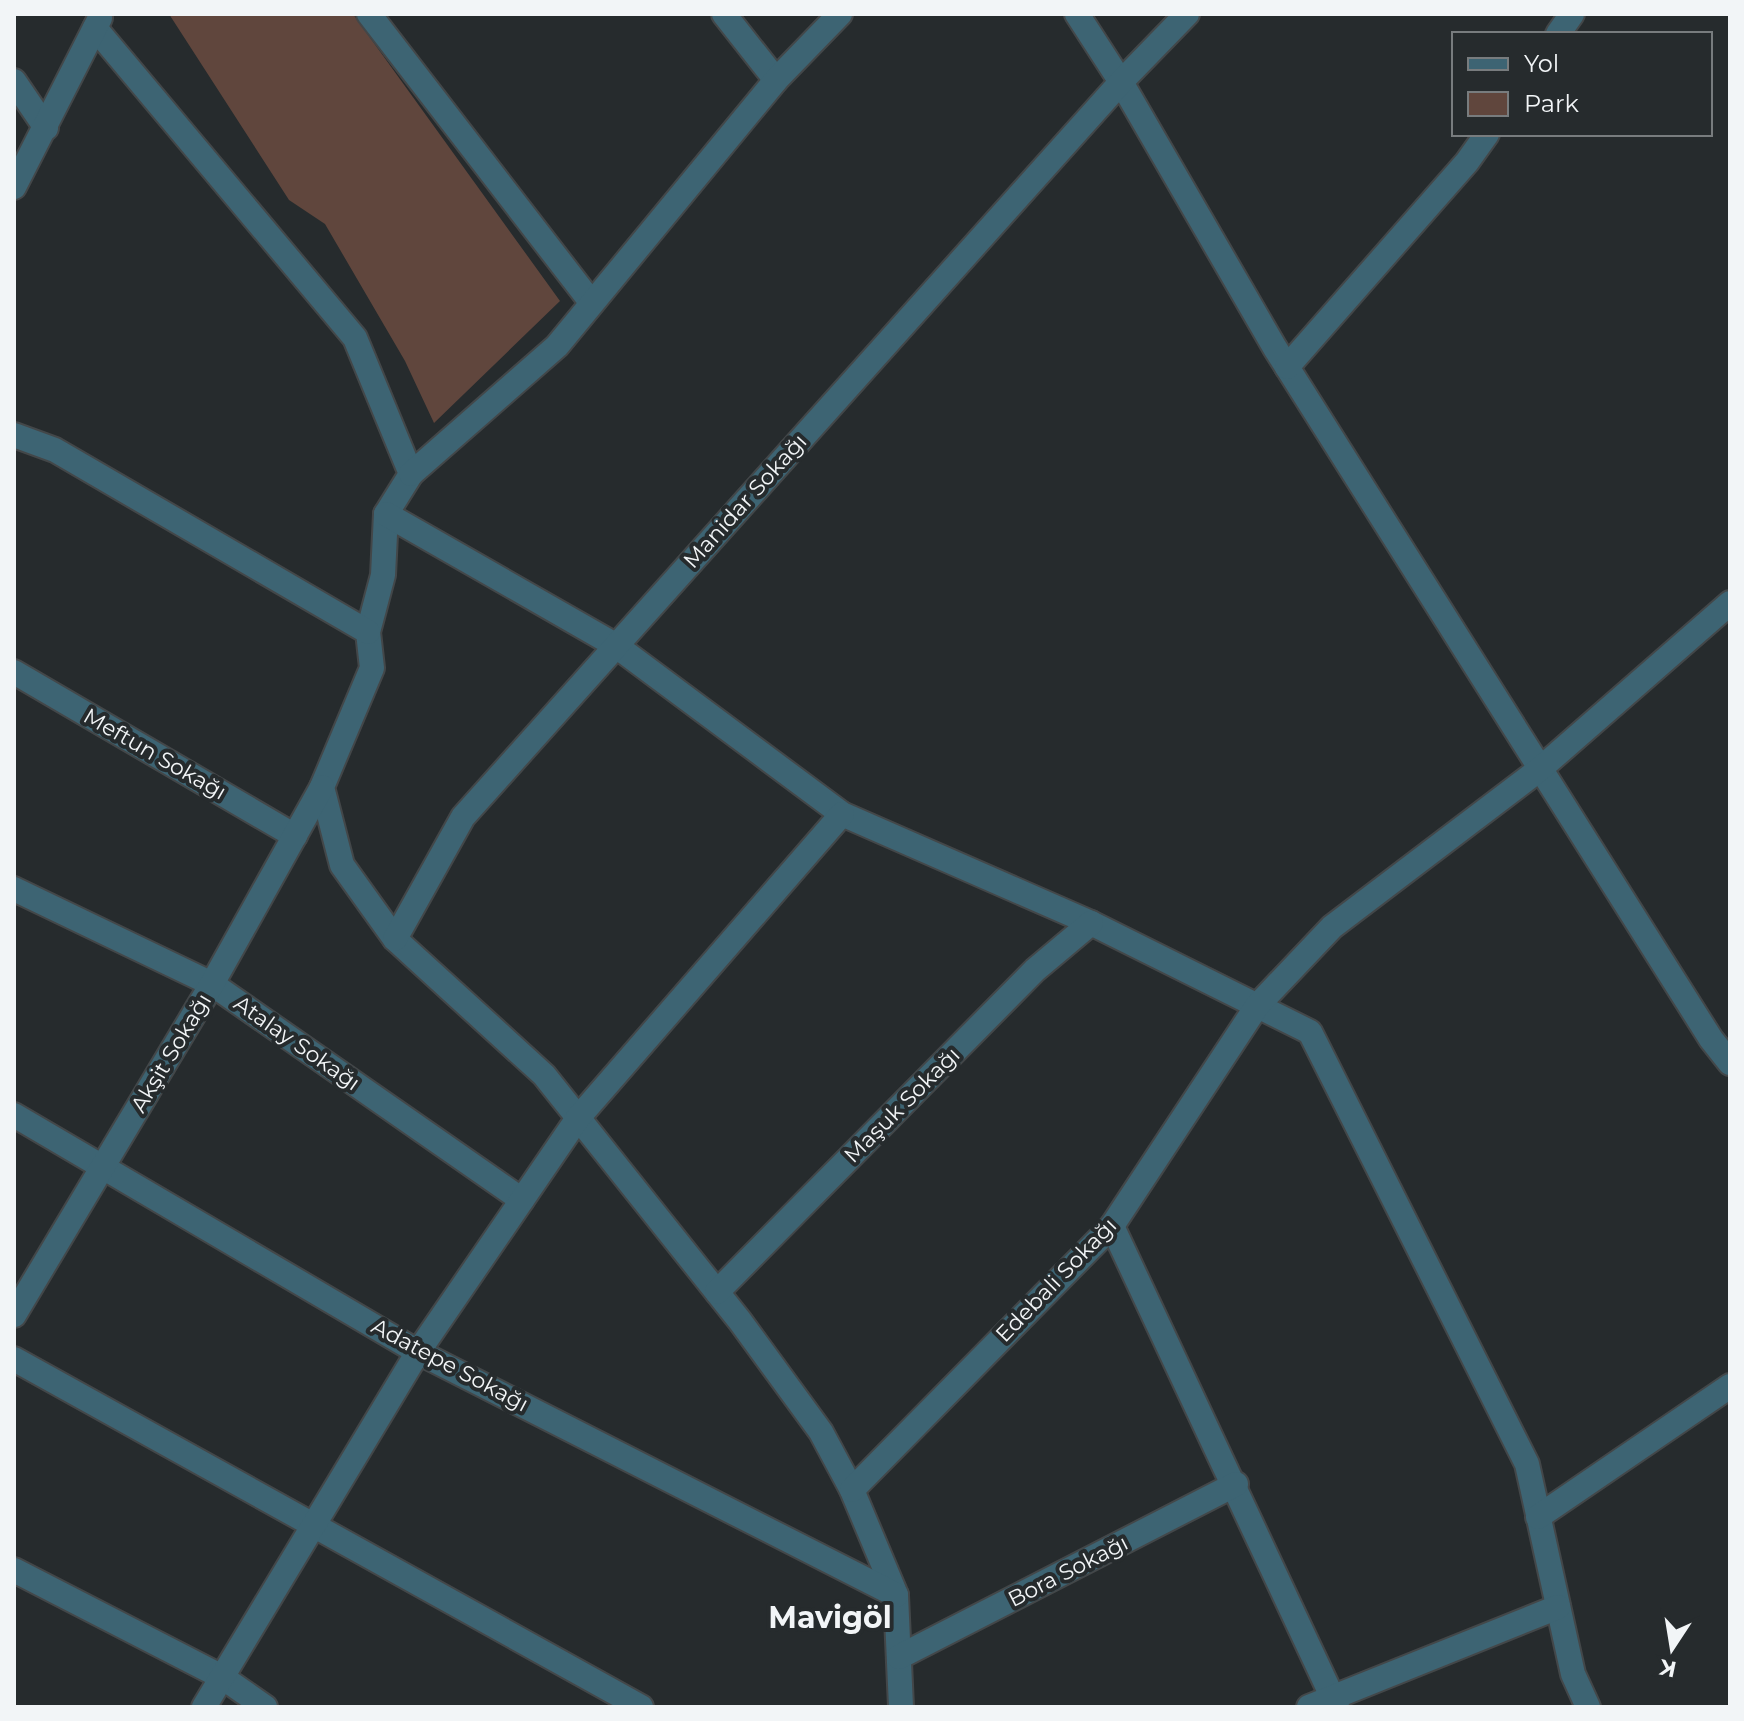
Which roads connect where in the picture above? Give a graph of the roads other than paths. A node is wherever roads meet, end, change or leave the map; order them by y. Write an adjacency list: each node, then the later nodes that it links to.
1 (369, 14): 15 (street)
2 (724, 14): 9 (street)
3 (840, 14): 9 (street)
4 (1077, 14): 11 (street)
5 (1187, 14): 11 (street, Manidar Sokağı)
6 (1572, 14): 8 (street)
7 (99, 21): 12 (street); 18 (street)
8 (1559, 32)
9 (776, 80): 15 (street)
10 (14, 81): 12 (street)
11 (1121, 82): 16 (street); 22 (street, Manidar Sokağı)
12 (46, 128): 14 (street)
13 (1486, 136): 16 (street)
14 (14, 187)
15 (591, 302): 18 (street)
16 (1287, 367): 24 (street)
17 (14, 435): 21 (street)
18 (411, 474): 19 (street)
19 (386, 514): 21 (street, Akşit Sokağı); 22 (street)
20 (1730, 603): 24 (street, Edebali Sokağı)
21 (368, 632): 25 (street, Akşit Sokağı)
22 (615, 645): 26 (street); 30 (street, Manidar Sokağı)
23 (14, 672): 27 (street, Meftun Sokağı)
24 (1540, 769): 32 (street, Edebali Sokağı); 33 (street)
25 (322, 787): 27 (street, Akşit Sokağı); 30 (street)
26 (842, 814): 29 (street); 36 (street)
27 (295, 836): 31 (street, Akşit Sokağı)
28 (14, 889): 31 (street, Atalay Sokağı)
29 (1091, 923): 32 (street); 40 (street, Maşuk Sokağı)
30 (395, 939): 36 (street)
31 (212, 984): 37 (street, Akşit Sokağı); 38 (street, Atalay Sokağı)
32 (1257, 1006): 39 (street, Edebali Sokağı); 47 (street)
33 (1720, 1032): 34 (street)
34 (1730, 1063)
35 (14, 1115): 37 (street, Adatepe Sokağı)
36 (578, 1118): 38 (street); 40 (street)
37 (105, 1165): 41 (street, Akşit Sokağı); 42 (street, Adatepe Sokağı)
38 (522, 1200): 42 (street)
39 (1112, 1226): 45 (street); 46 (street, Edebali Sokağı)
40 (717, 1292): 46 (street)
41 (14, 1315)
42 (418, 1352): 48 (street); 50 (street, Adatepe Sokağı)
43 (14, 1359): 48 (street)
44 (1730, 1386): 47 (street)
45 (1236, 1484): 52 (street, Bora Sokağı); 54 (street)
46 (852, 1490): 50 (street)
47 (1538, 1517): 51 (street)
48 (313, 1526): 53 (street); 57 (street)
49 (14, 1570): 53 (street)
50 (896, 1595): 52 (street)
51 (1558, 1607): 54 (street); 60 (street)
52 (899, 1657): 58 (street)
53 (222, 1677): 55 (street); 56 (street)
54 (1336, 1702): 59 (street)
55 (204, 1707)
56 (265, 1707)
57 (641, 1707)
58 (901, 1707)
59 (1309, 1707)
60 (1588, 1707)

